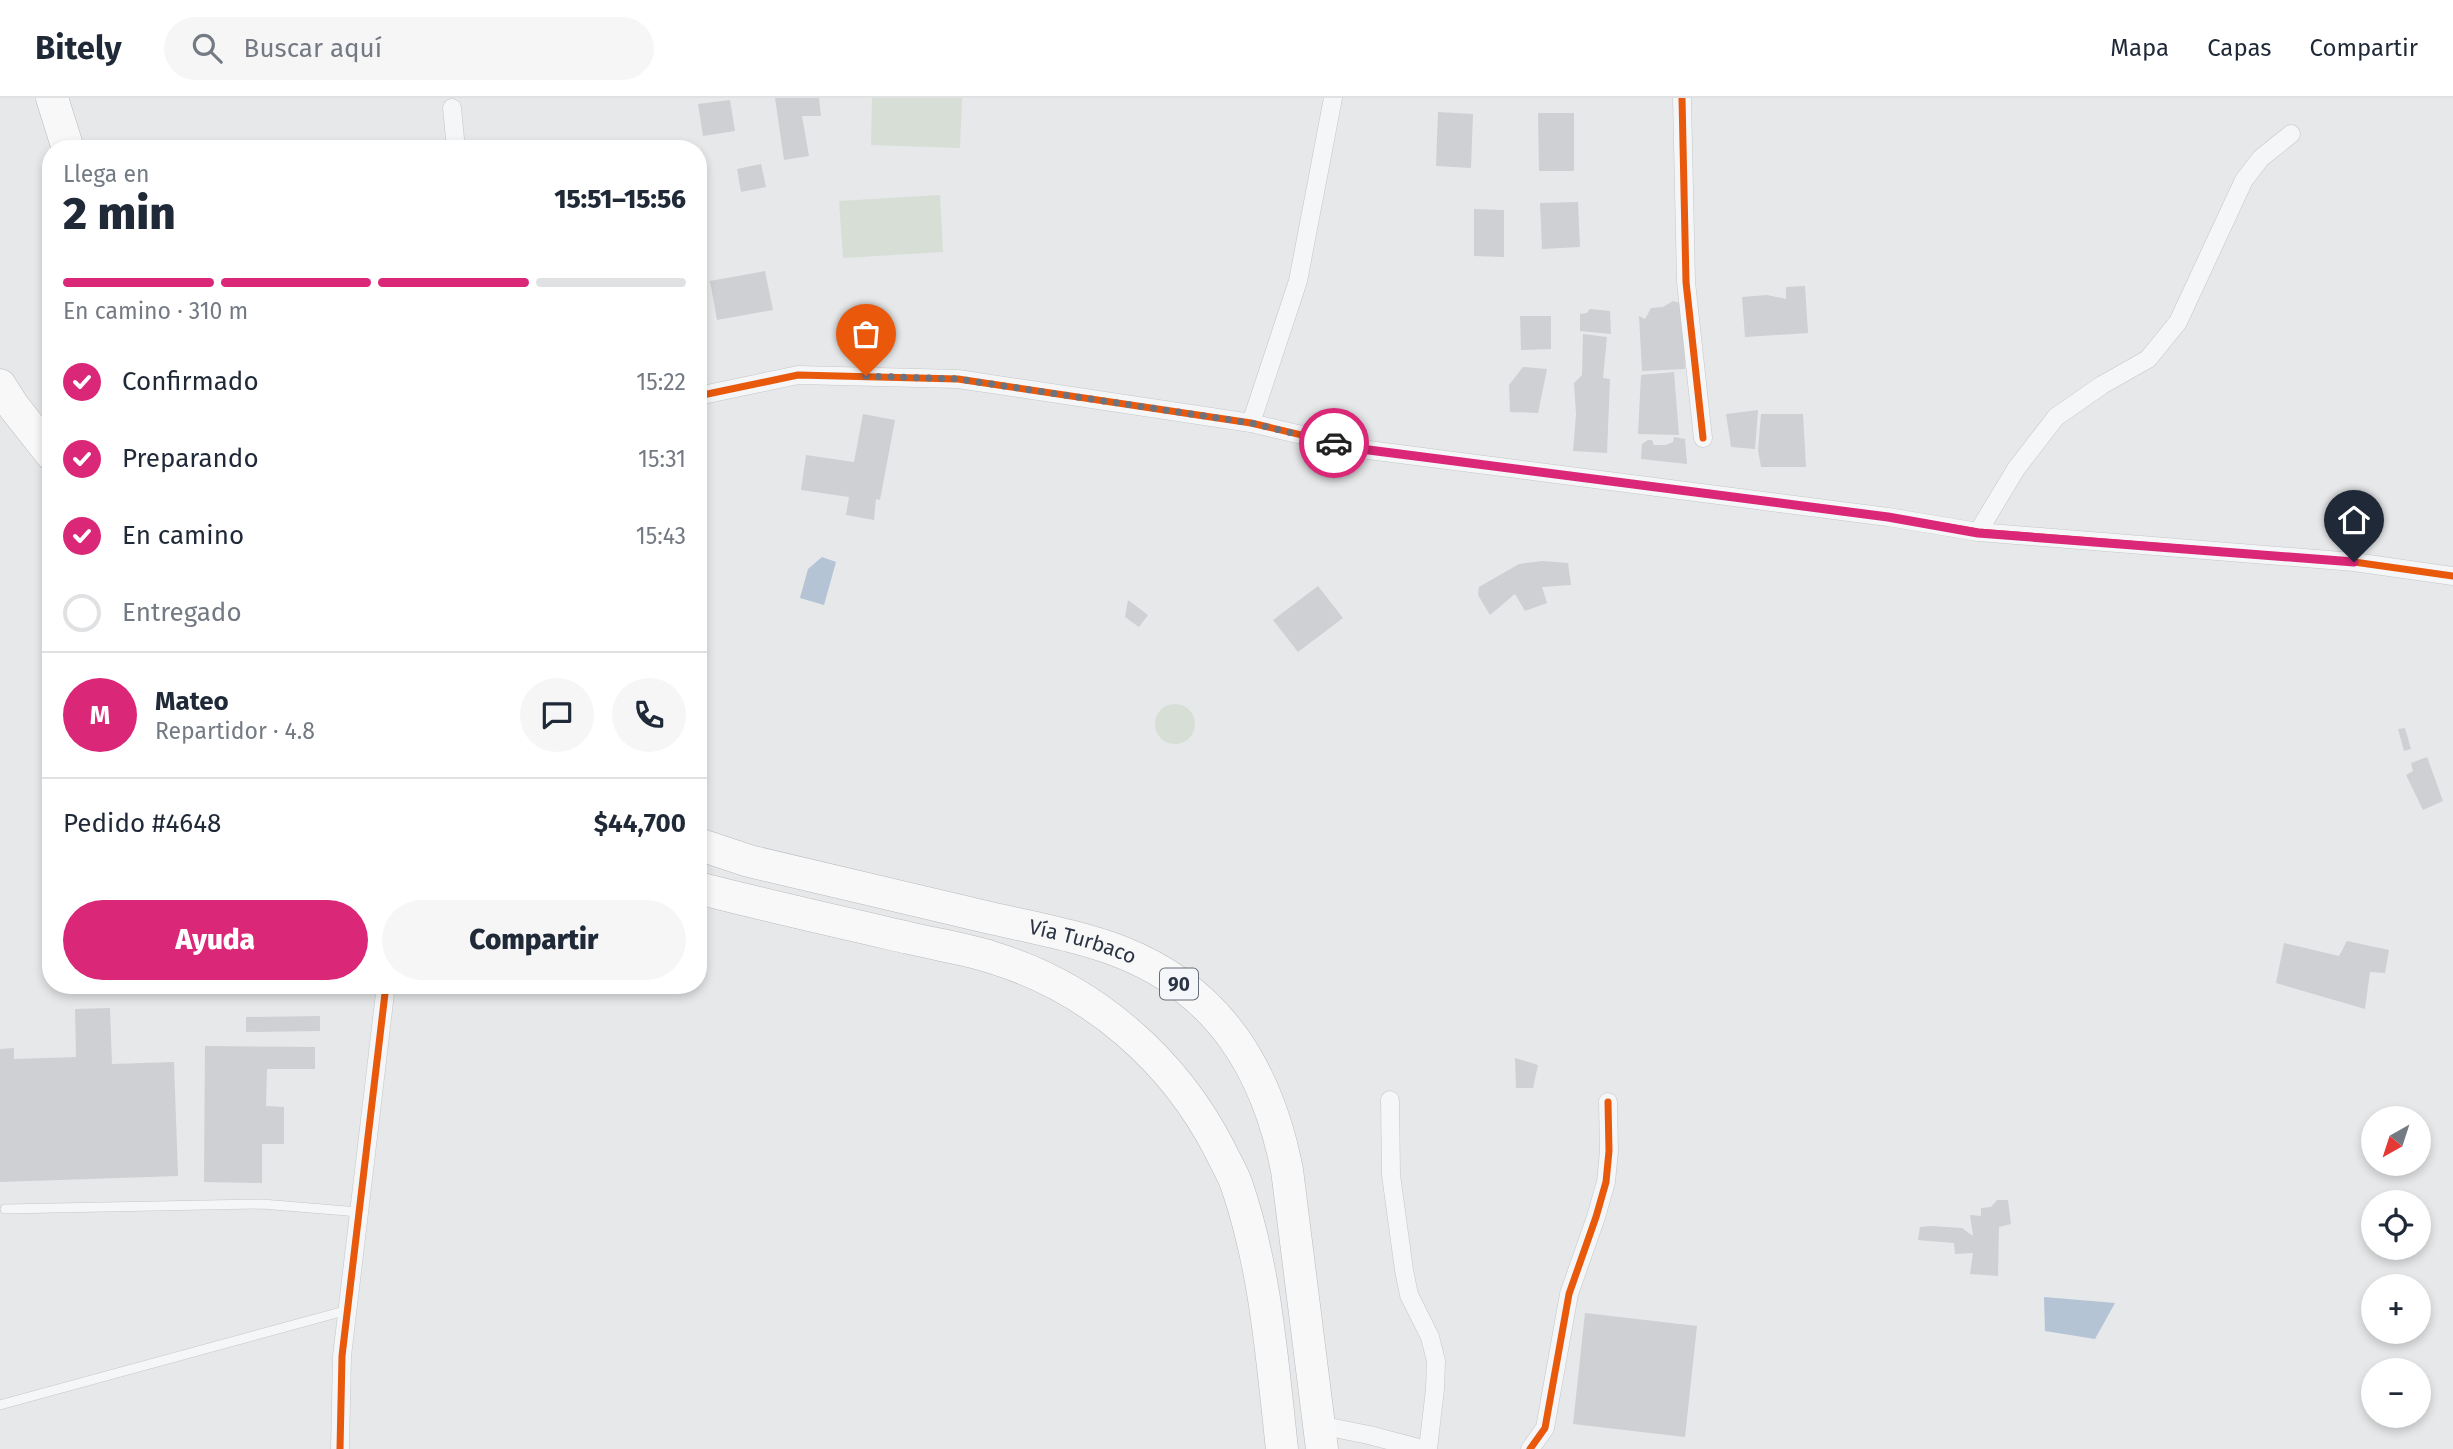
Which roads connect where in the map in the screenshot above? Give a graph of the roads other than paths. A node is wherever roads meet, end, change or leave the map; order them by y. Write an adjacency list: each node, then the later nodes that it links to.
1 (52, 98): 6 (highway)
2 (1333, 98): 10 (street)
3 (1682, 98): 11 (street)
4 (452, 108): 7 (street)
5 (2291, 134): 13 (street)
6 (65, 140)
7 (455, 140)
8 (707, 394): 10 (street)
9 (7, 402): 12 (highway)
10 (1251, 423): 13 (street)
11 (1703, 438)
12 (42, 443)
13 (1978, 533): 14 (street)
14 (2453, 576)
15 (707, 847): 24 (highway, Vía Turbaco / 90)
16 (707, 890): 26 (highway, Vía Turbaco)
17 (385, 994): 21 (street)
18 (1390, 1100): 28 (street)
19 (1608, 1102): 29 (street)
20 (5, 1209): 21 (lane)
21 (359, 1212): 22 (street)
22 (348, 1310): 23 (lane); 25 (street)
23 (0, 1405)
24 (1320, 1437): 27 (street)
25 (340, 1449)
26 (1282, 1449)
27 (1422, 1449)
28 (1428, 1449)
29 (1530, 1449)

